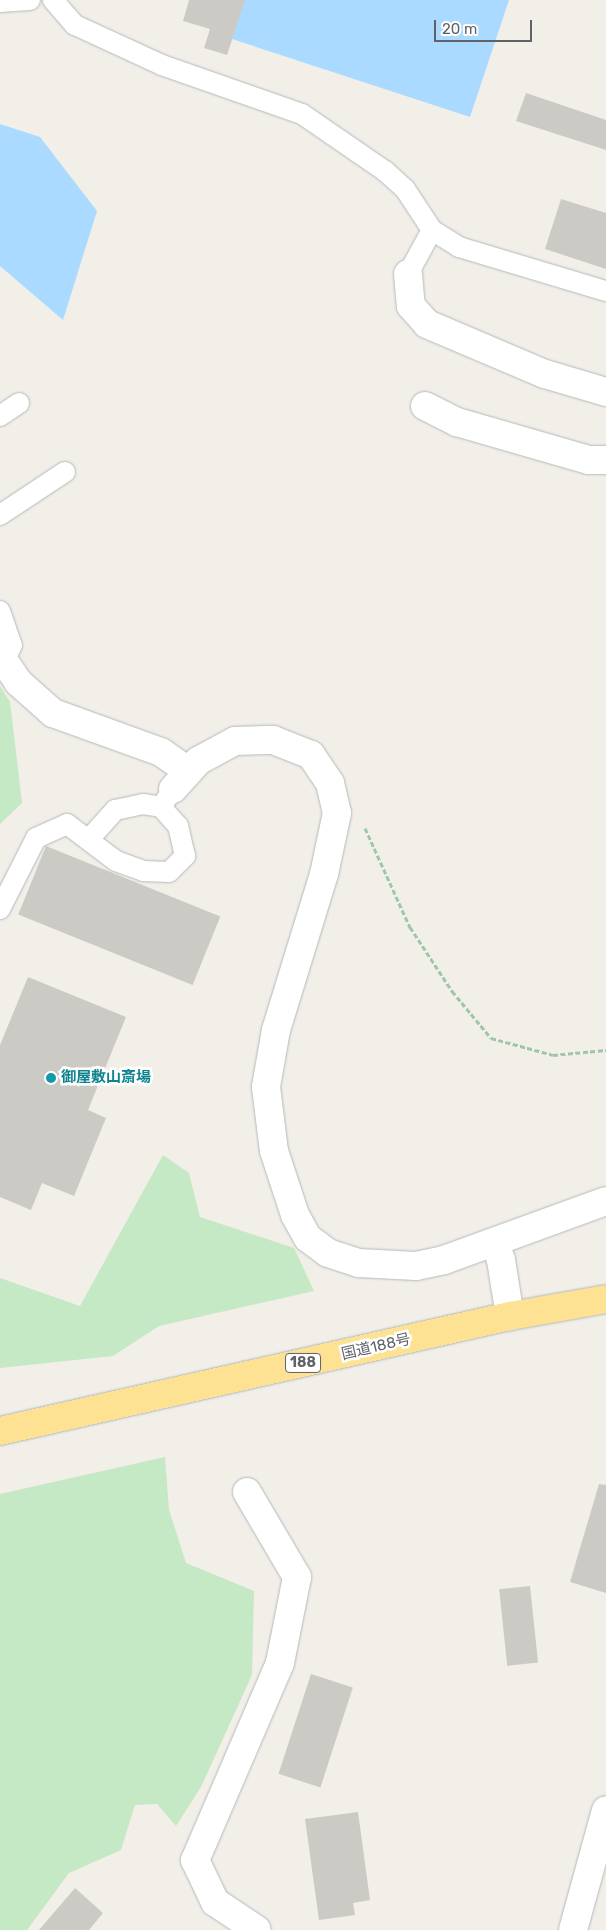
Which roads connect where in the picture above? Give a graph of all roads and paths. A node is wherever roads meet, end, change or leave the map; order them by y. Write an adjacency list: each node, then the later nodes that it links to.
1 (30, 0): 3 (lane)
2 (53, 0): 4 (lane)
3 (0, 2)
4 (432, 230): 5 (lane); 6 (lane)
5 (408, 274): 7 (street)
6 (606, 291)
7 (606, 392)
8 (19, 403): 10 (lane)
9 (425, 406): 11 (street)
10 (0, 416)
11 (606, 460)
12 (65, 472): 13 (lane)
13 (0, 515)
14 (0, 611): 15 (lane)
15 (2, 658): 16 (street)
16 (174, 789): 17 (street); 18 (lane); 18 (lane)
17 (336, 813): 20 (path); 22 (street)
18 (90, 838): 19 (lane)
19 (0, 909)
20 (606, 1050)
21 (606, 1201): 22 (street)
22 (495, 1242): 24 (street)
23 (606, 1300): 24 (highway, 国道188号 / 188)
24 (510, 1316): 25 (highway, 国道188号 / 188)
25 (0, 1431)
26 (247, 1492): 28 (street)
27 (606, 1810): 29 (street)
28 (257, 1930)
29 (573, 1930)

